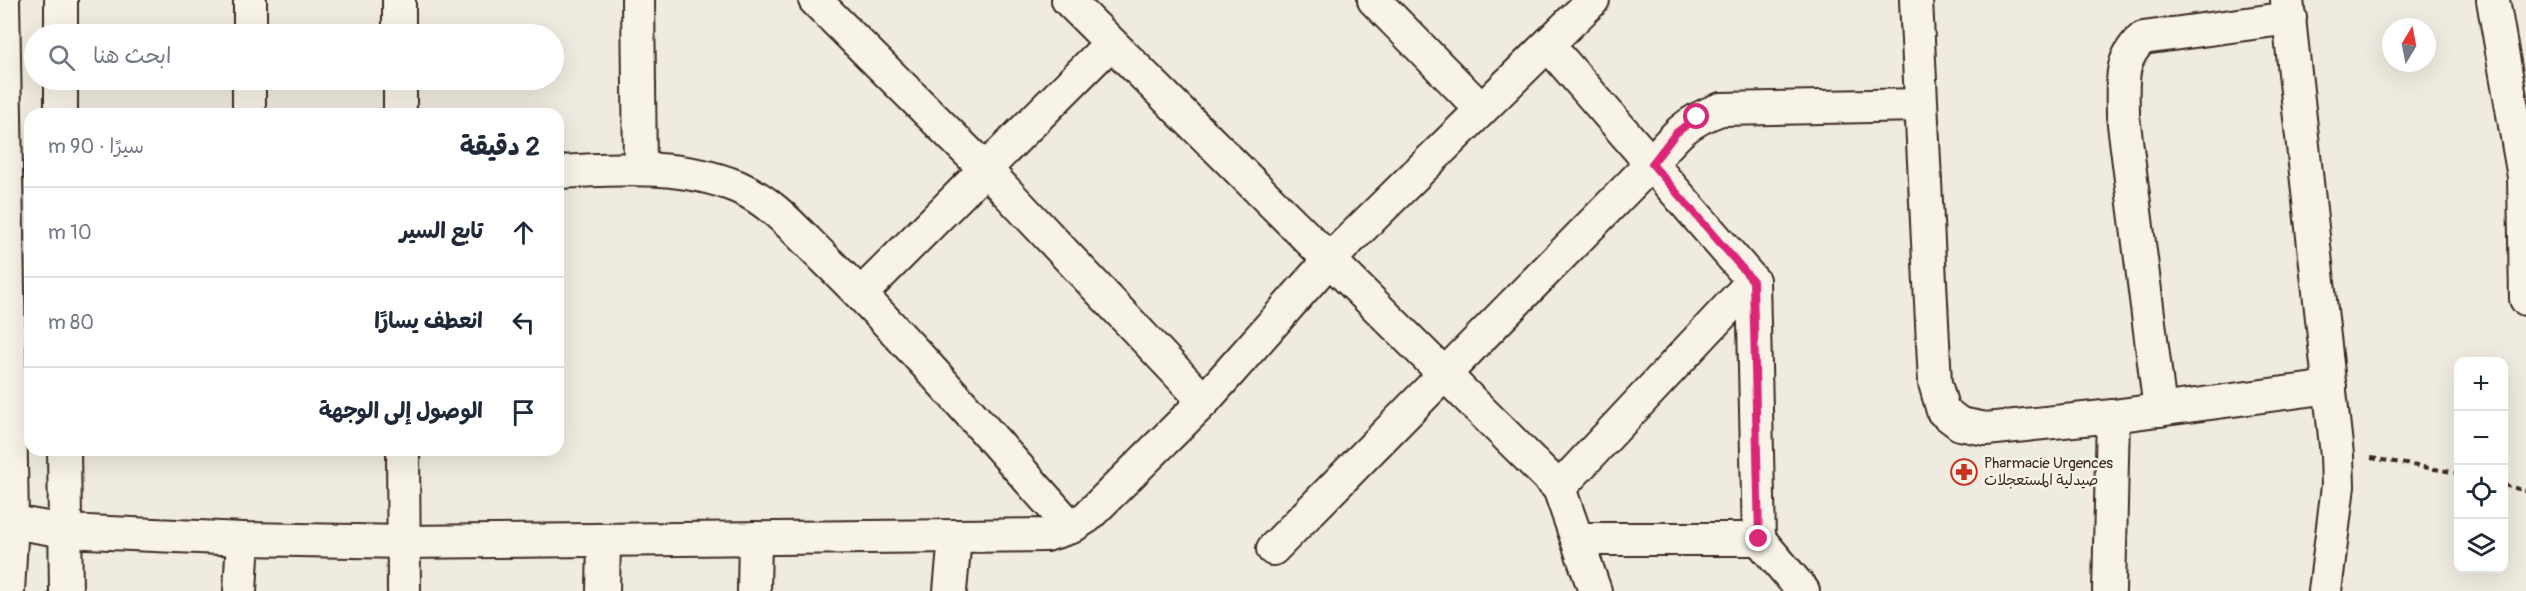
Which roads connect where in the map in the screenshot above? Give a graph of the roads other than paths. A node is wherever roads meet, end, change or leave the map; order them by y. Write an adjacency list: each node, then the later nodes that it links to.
1 (3, 0): 42 (street)
2 (61, 0): 13 (street)
3 (250, 0): 14 (street)
4 (399, 0): 15 (street)
5 (638, 0): 27 (street)
6 (815, 0): 28 (street)
7 (1068, 0): 16 (street)
8 (1374, 0): 25 (street)
9 (1593, 0): 17 (street)
10 (1916, 0): 21 (street)
11 (2493, 0): 33 (street)
12 (2289, 9): 35 (street); 37 (street)
13 (61, 24)
14 (250, 24)
15 (399, 24)
16 (1112, 43): 28 (street); 30 (street)
17 (1549, 46): 25 (street); 26 (street)
18 (61, 90): 22 (street)
19 (249, 90): 23 (street)
20 (400, 90): 24 (street)
21 (1921, 105): 26 (street); 38 (street)
22 (61, 108)
23 (249, 108)
24 (400, 108)
25 (1482, 110): 30 (street)
26 (1652, 164): 31 (street); 34 (street)
27 (640, 167): 29 (street); 32 (street)
28 (986, 170): 32 (street); 36 (street)
29 (564, 172)
30 (1329, 260): 34 (street); 36 (street)
31 (1753, 281): 41 (street); 49 (street)
32 (861, 294): 43 (street)
33 (2526, 299)
34 (1444, 374): 41 (street); 52 (street)
35 (2330, 387): 37 (street); 63 (street)
36 (1204, 401): 43 (street)
37 (2160, 410): 38 (street)
38 (2113, 416): 62 (street)
39 (64, 456): 44 (street)
40 (402, 456): 51 (street)
41 (1559, 488): 48 (street)
42 (6, 520): 44 (street); 53 (street)
43 (1071, 527): 46 (street)
44 (65, 531): 47 (street); 54 (street)
45 (755, 538): 46 (street); 50 (street); 58 (street)
46 (955, 538): 59 (street)
47 (243, 539): 51 (street); 55 (street)
48 (1577, 539): 49 (street); 60 (street)
49 (1759, 539): 61 (street)
50 (604, 541): 51 (street); 57 (street)
51 (405, 542): 56 (street)
52 (1274, 549)
53 (8, 591)
54 (66, 591)
55 (240, 591)
56 (404, 591)
57 (603, 591)
58 (754, 591)
59 (950, 591)
60 (1595, 591)
61 (1803, 591)
62 (2109, 591)
63 (2325, 591)

